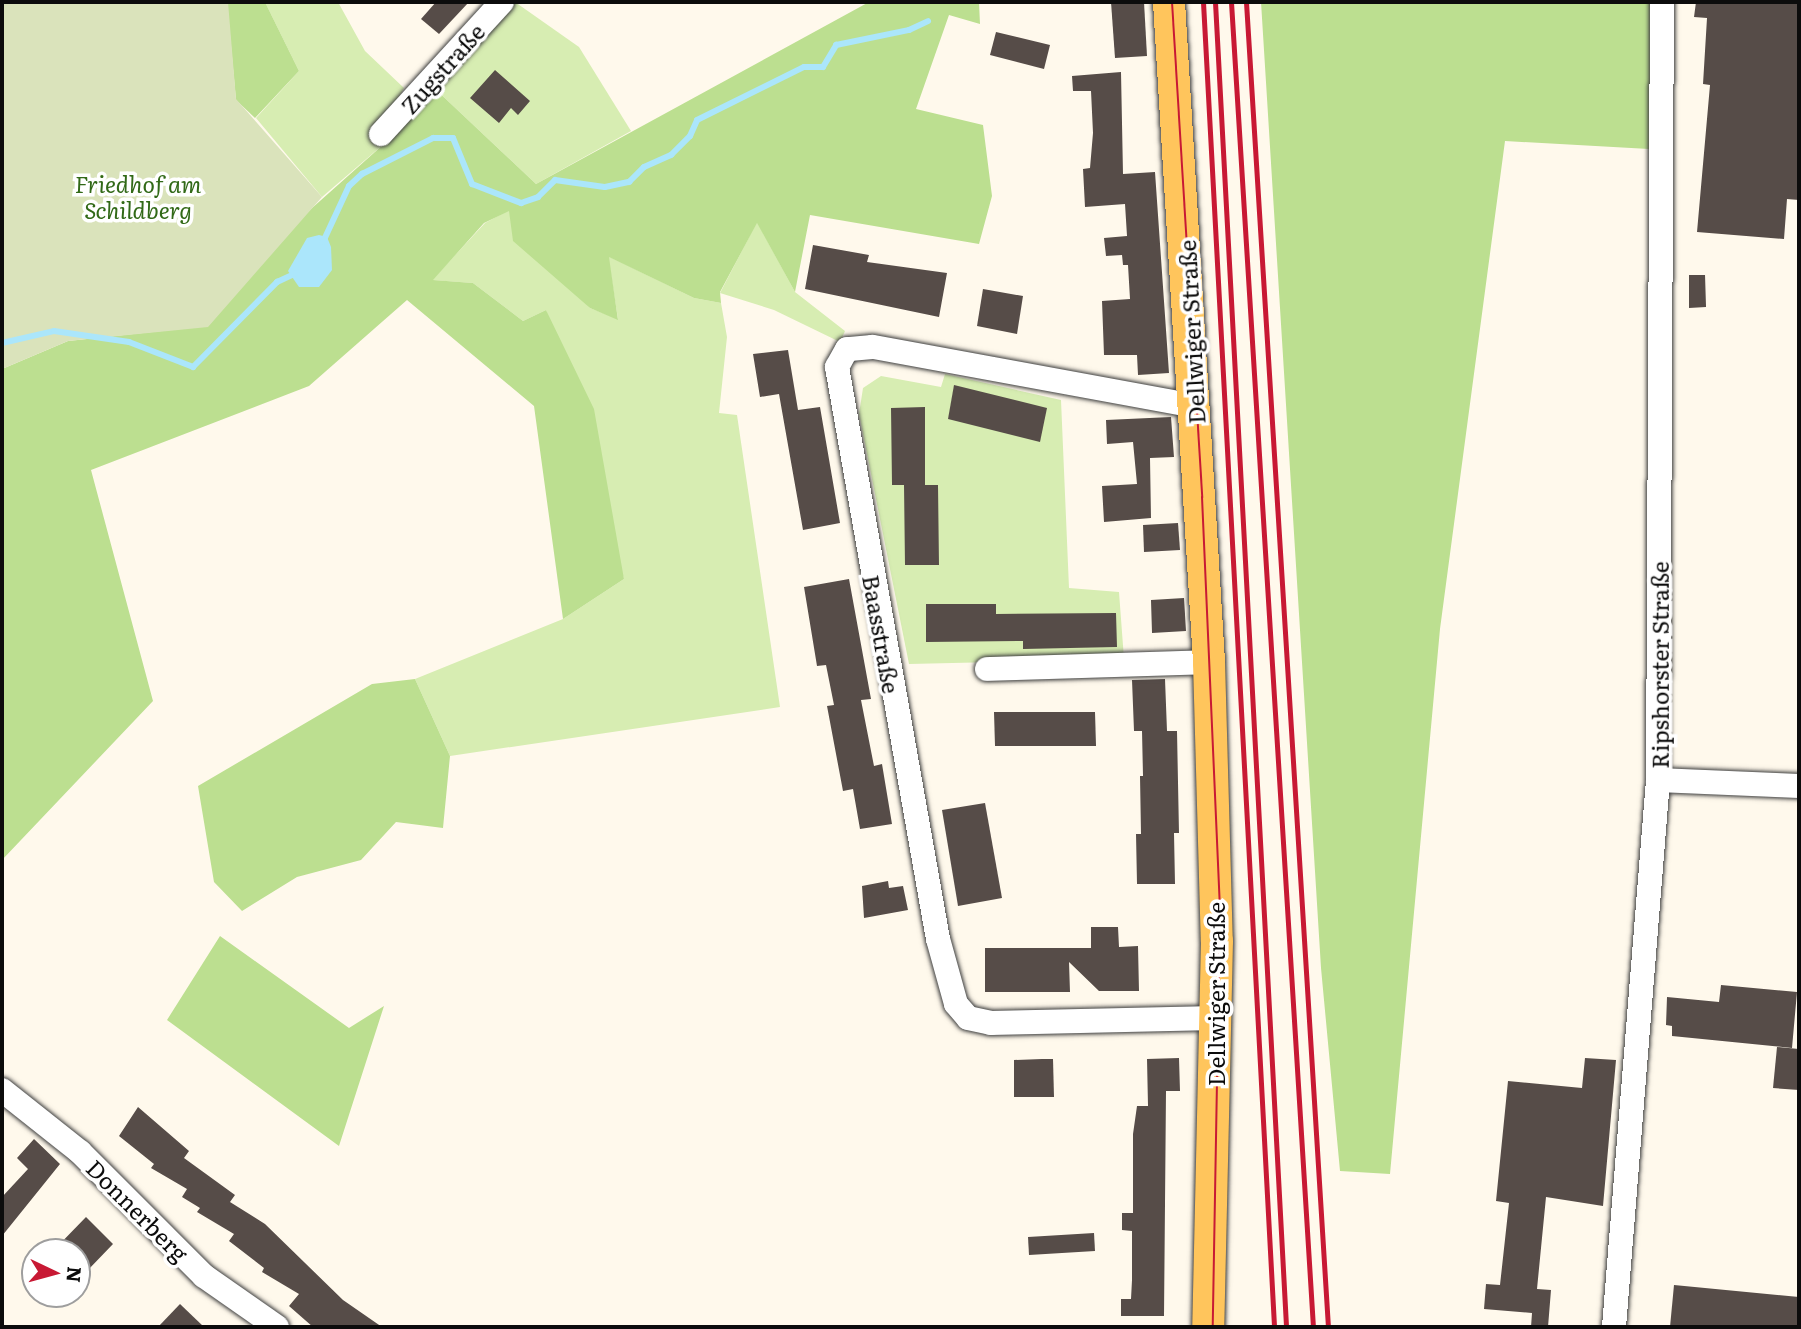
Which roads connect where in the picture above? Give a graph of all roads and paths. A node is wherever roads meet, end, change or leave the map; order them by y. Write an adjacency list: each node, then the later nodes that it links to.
1 (502, 2): 4 (street, Zugstraße)
2 (1169, 2): 5 (main road, Dellwiger Straße)
3 (1662, 2): 8 (street, Ripshorster Straße)
4 (381, 134)
5 (1195, 407): 6 (main road, Dellwiger Straße); 10 (street, Baasstraße)
6 (1209, 662): 7 (street); 10 (main road, Dellwiger Straße)
7 (987, 669)
8 (1658, 780): 9 (street); 14 (street, Ripshorster Straße)
9 (1799, 786)
10 (1215, 1018): 13 (main road, Dellwiger Straße)
11 (2, 1090): 12 (street, Donnerberg)
12 (277, 1327)
13 (1208, 1327)
14 (1614, 1327)

